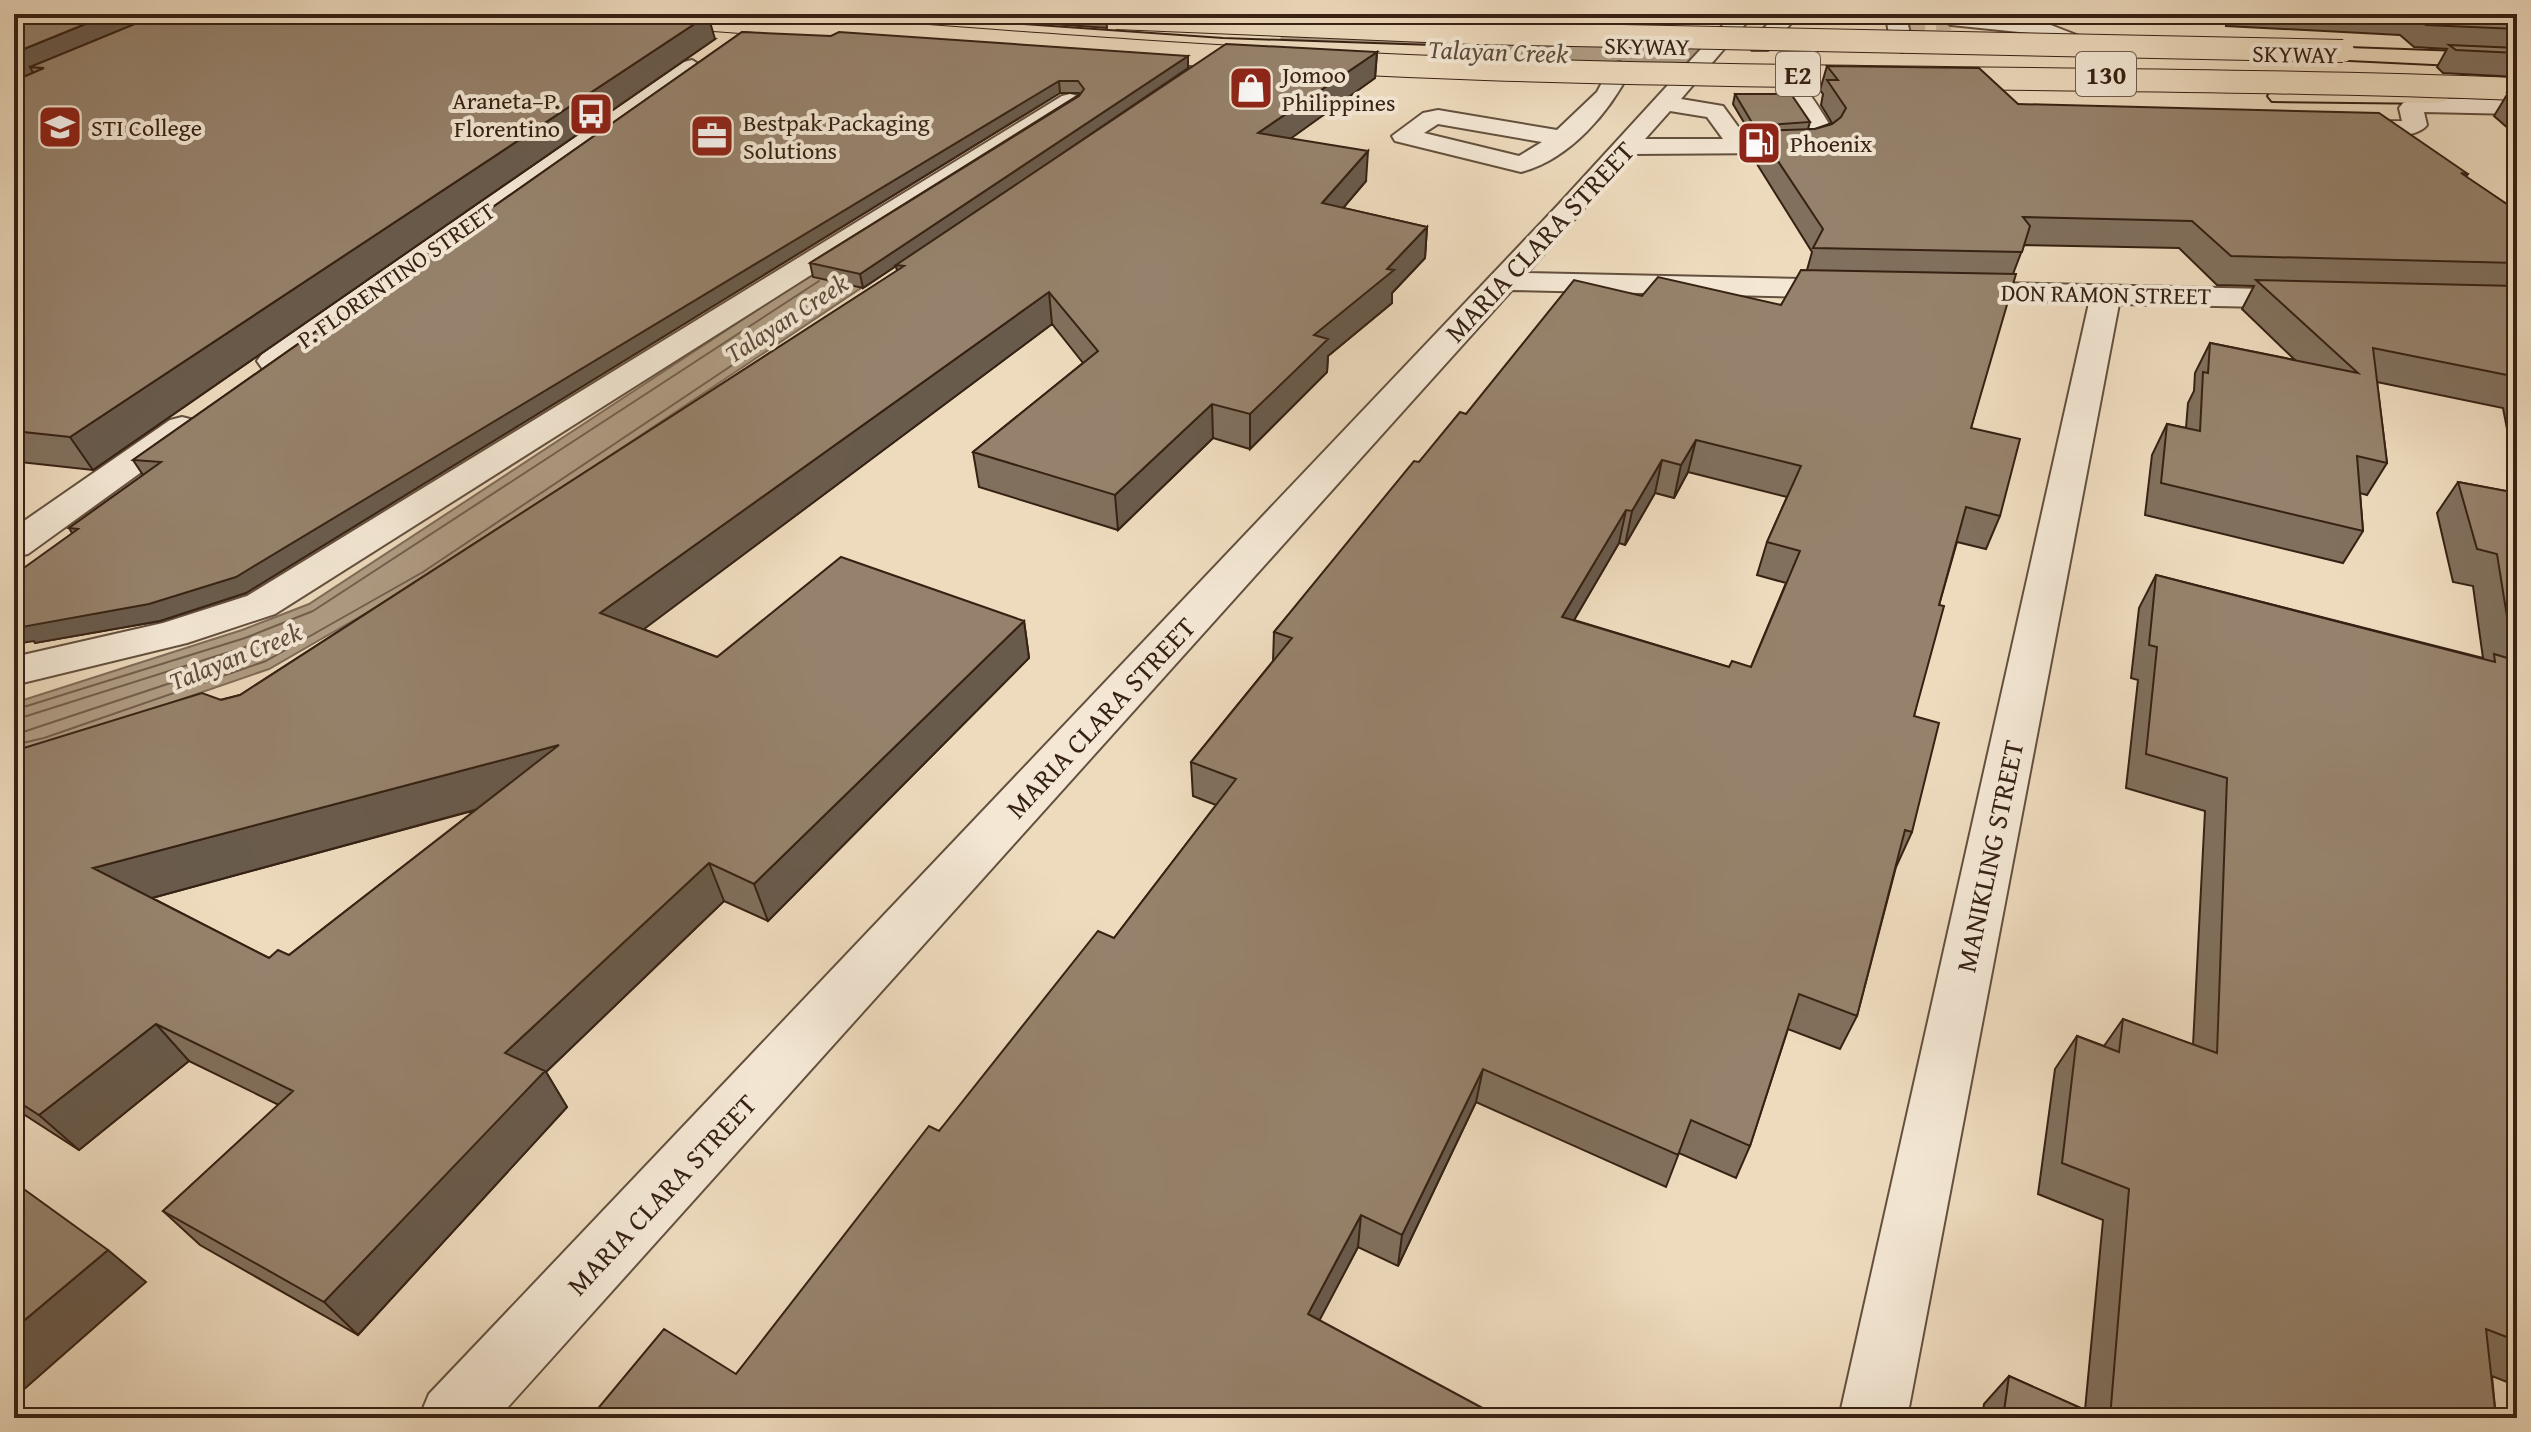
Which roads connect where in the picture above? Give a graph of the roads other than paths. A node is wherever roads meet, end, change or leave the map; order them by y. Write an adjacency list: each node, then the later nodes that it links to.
1 (685, 14): 8 (main road)
2 (776, 14): 18 (main road)
3 (1040, 14): 19 (main road, SKYWAY / E2, bridge)
4 (1055, 14): 12 (main road, 130)
5 (1520, 14): 12 (street)
6 (1747, 14): 13 (street, MARIA CLARA STREET)
7 (1789, 14): 14 (street)
8 (620, 15): 11 (main road, 130); 16 (main road, 130); 20 (main road, SKYWAY / E2, bridge)
9 (1951, 19): 17 (street)
10 (1903, 20): 15 (street)
11 (740, 34): 16 (main road, 130); 40 (street, P. FLORENTINO STREET)
12 (1533, 38): 13 (main road, 130)
13 (1717, 44): 14 (main road, 130); 22 (street, MARIA CLARA STREET)
14 (1760, 45): 15 (main road, 130)
15 (1902, 46): 17 (main road, 130)
16 (1137, 48): 18 (main road, 130, bridge)
17 (2089, 48): 19 (main road, 130)
18 (1225, 51): 21 (main road, 130); 24 (main road); 25 (street)
19 (2517, 60)
20 (1350, 64): 26 (main road, SKYWAY / E2, bridge); 27 (main road, bridge)
21 (1620, 69): 22 (main road, 130); 32 (street)
22 (1695, 71): 23 (main road, 130); 29 (street, MARIA CLARA STREET)
23 (1777, 72): 24 (main road, 130); 33 (street)
24 (2517, 80)
25 (1178, 87)
26 (2517, 89)
27 (2517, 99)
28 (1070, 101): 43 (street)
29 (1664, 103): 33 (street); 34 (street, MARIA CLARA STREET)
30 (2517, 107): 31 (street)
31 (2312, 127)
32 (1560, 138): 32 (street)
33 (1740, 146): 34 (street)
34 (1626, 147): 35 (street, MARIA CLARA STREET)
35 (1502, 281): 36 (street); 44 (street, MARIA CLARA STREET)
36 (1883, 290)
37 (1931, 291): 38 (street, DON RAMON STREET)
38 (2106, 295): 39 (street, DON RAMON STREET); 45 (street, MANIKLING STREET)
39 (2343, 299)
40 (245, 382)
41 (206, 409): 42 (street)
42 (14, 546)
43 (14, 671)
44 (453, 1418)
45 (1873, 1418)

